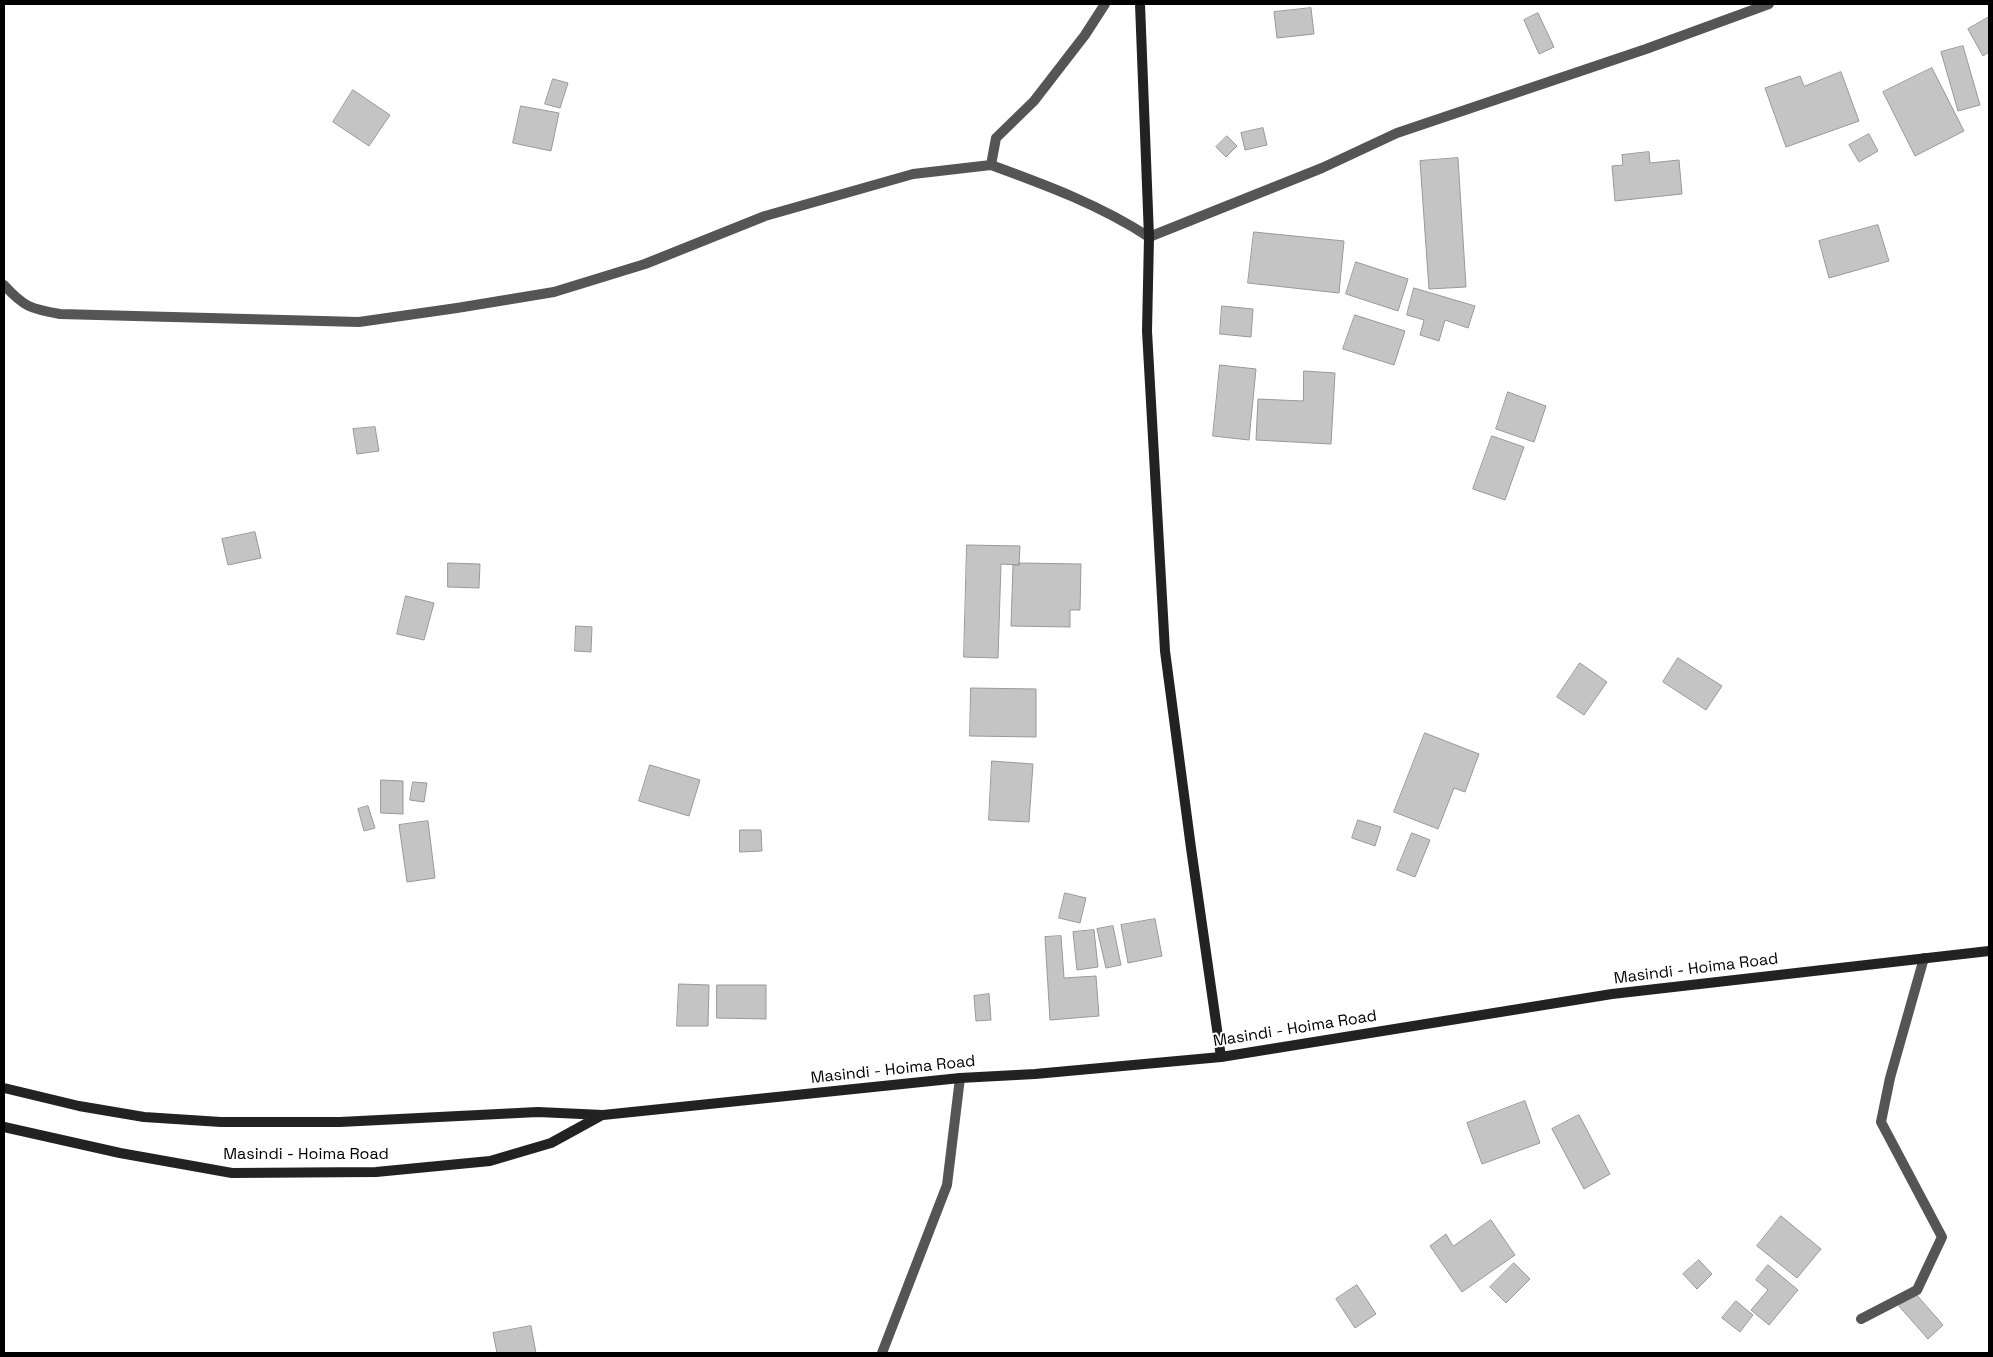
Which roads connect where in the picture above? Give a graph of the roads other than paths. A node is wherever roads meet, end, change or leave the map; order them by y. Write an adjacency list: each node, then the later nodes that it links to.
1 (1105, 4): 4 (street)
2 (1140, 4): 5 (main road)
3 (1769, 4): 5 (street)
4 (990, 165): 5 (street); 6 (street)
5 (1149, 237): 9 (main road)
6 (4, 284)
7 (1989, 951): 8 (main road, Masindi - Hoima Road)
8 (1924, 958): 9 (main road, Masindi - Hoima Road); 14 (street)
9 (1222, 1057): 10 (main road, Masindi - Hoima Road)
10 (960, 1078): 12 (main road, Masindi - Hoima Road); 15 (street)
11 (4, 1088): 12 (main road, Masindi - Hoima Road)
12 (603, 1115): 13 (main road, Masindi - Hoima Road)
13 (4, 1127)
14 (1861, 1319)
15 (882, 1353)

